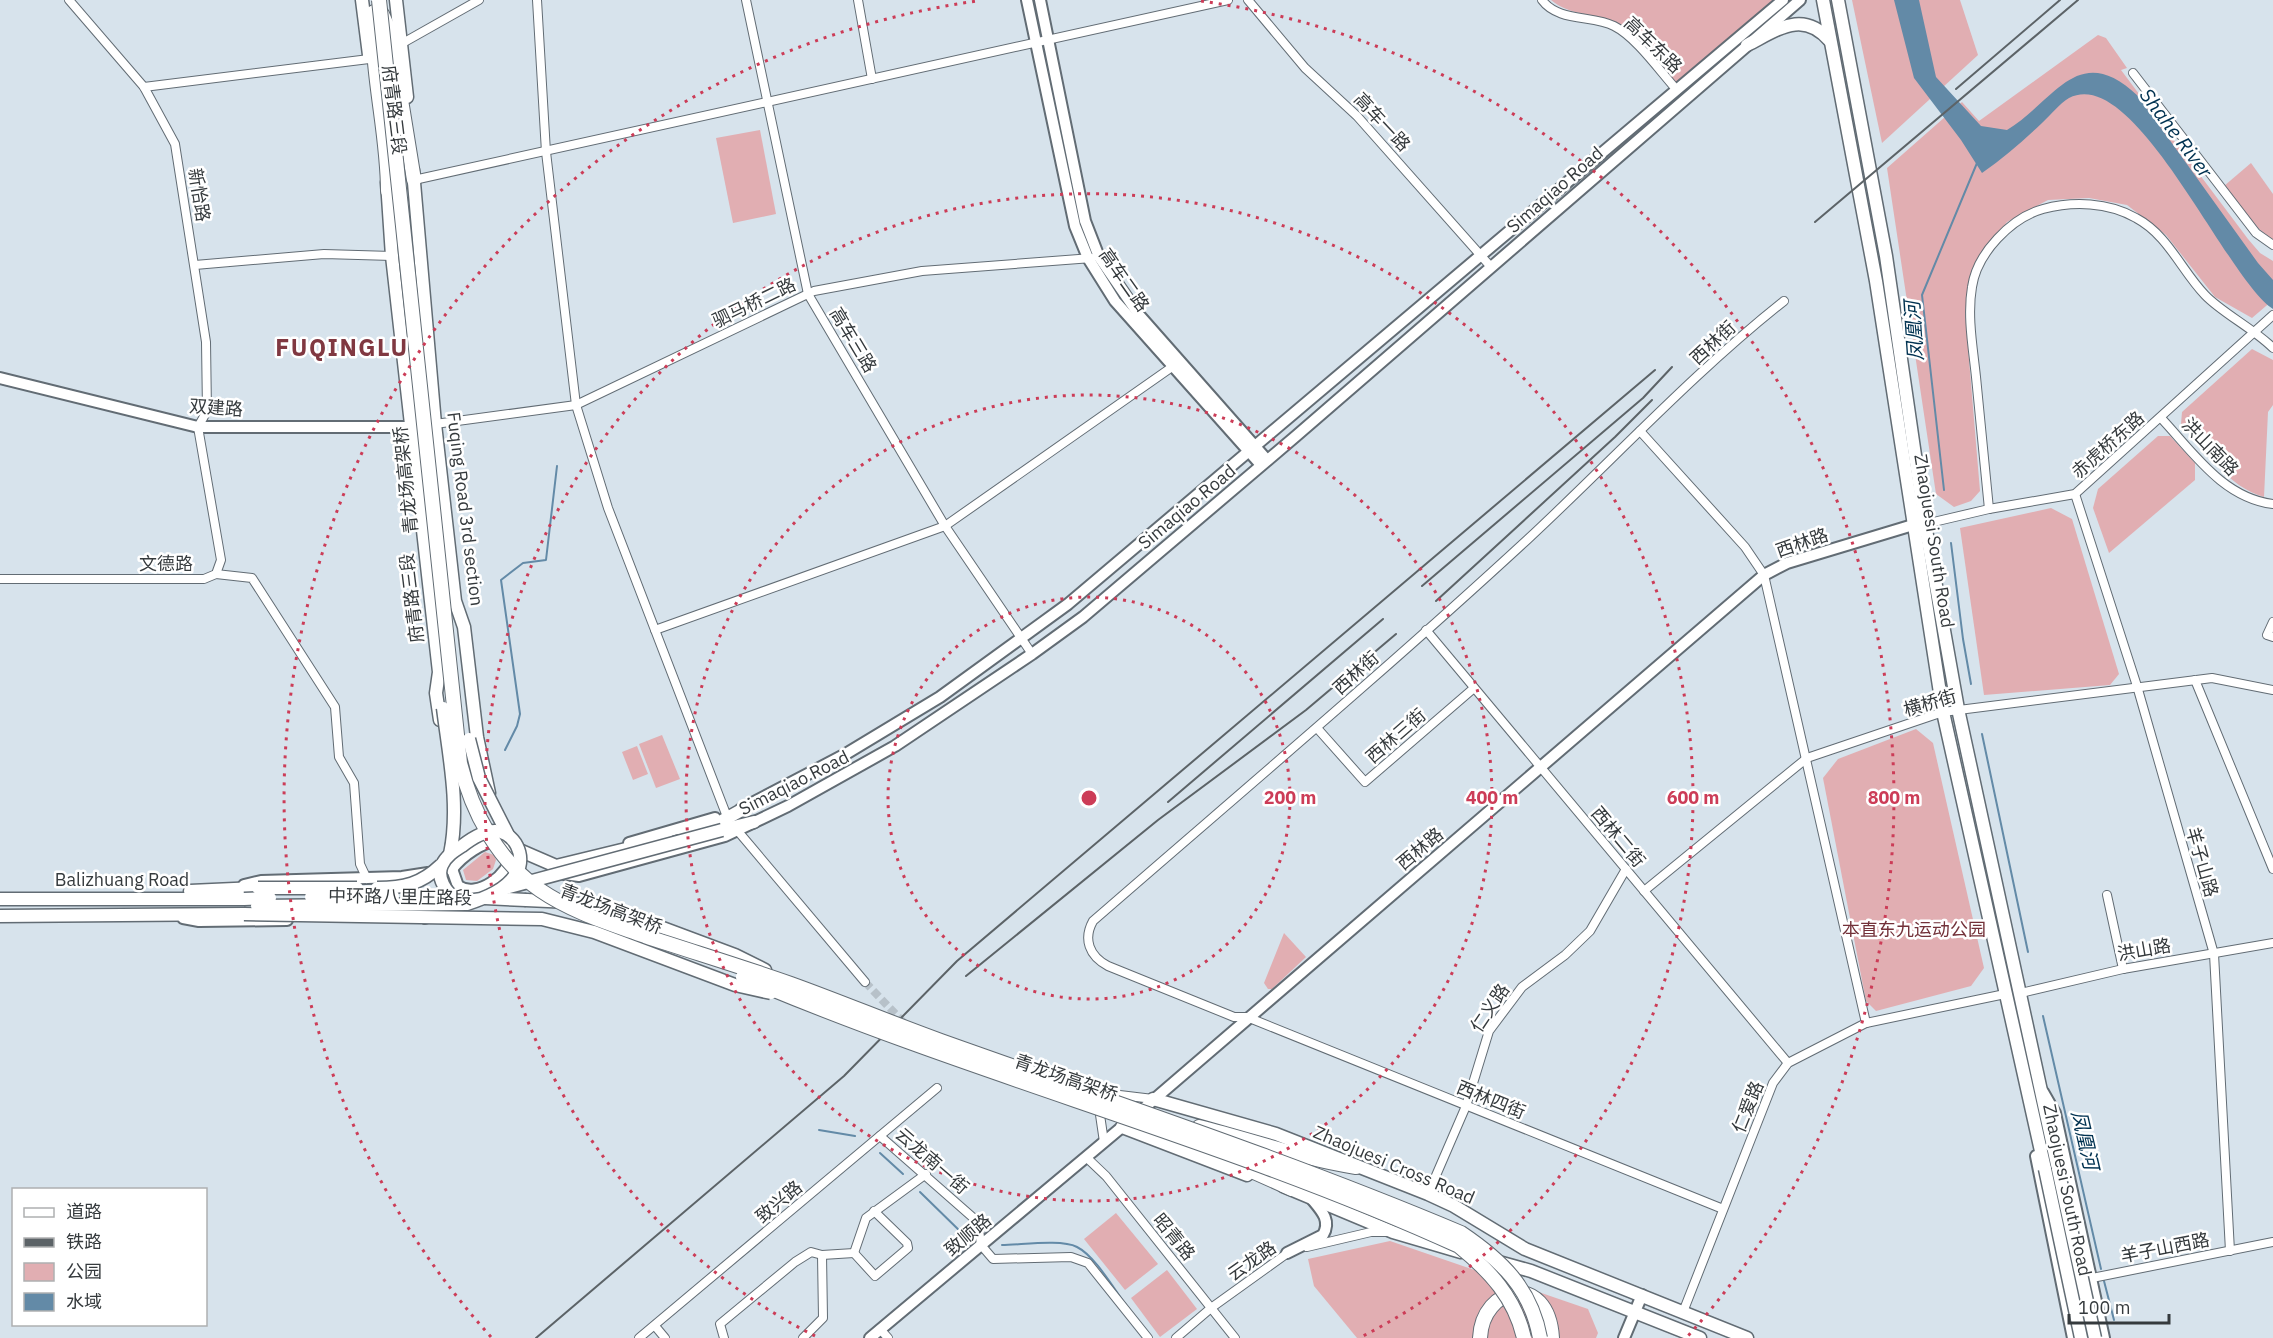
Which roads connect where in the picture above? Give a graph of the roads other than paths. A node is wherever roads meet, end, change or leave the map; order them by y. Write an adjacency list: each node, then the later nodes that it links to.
1 (69, 0): 26 (street, 新怡路)
2 (362, 0): 23 (main road, 府青路三段)
3 (396, 0): 21 (main road, 府青路三段)
4 (479, 0): 21 (street)
5 (537, 0): 29 (street)
6 (746, 0): 28 (street, 高车三路)
7 (858, 0): 25 (street)
8 (1027, 0): 19 (main road, 高车二路)
9 (1040, 0): 18 (main road, 高车二路)
10 (1228, 0): 18 (street)
11 (1248, 0): 33 (street, 高车一路)
12 (1542, 0): 27 (street, 高车东路)
13 (1783, 0): 27 (main road, Simaqiao Road)
14 (1800, 0): 22 (main road, Simaqiao Road)
15 (1823, 0): 20 (main road, Zhaojuesi South Road)
16 (1838, 0): 57 (main road, Zhaojuesi South Road)
17 (376, 6): 30 (highway); 31 (highway); 104 (highway, 青龙场高架桥, bridge)
18 (1048, 40): 19 (street); 35 (main road, 高车二路)
19 (1036, 42): 25 (street); 36 (main road, 高车二路)
20 (1831, 42): 22 (main road); 57 (main road, Zhaojuesi South Road)
21 (401, 44): 30 (main road, 府青路三段)
22 (1747, 45): 38 (main road, Simaqiao Road)
23 (369, 59): 26 (street); 31 (main road, 府青路三段)
24 (2133, 73): 32 (street)
25 (872, 79): 28 (street)
26 (144, 87): 37 (street, 新怡路)
27 (1676, 89): 33 (main road, Simaqiao Road)
28 (767, 101): 29 (street); 39 (street, 高车三路)
29 (546, 152): 30 (street); 46 (street)
30 (414, 180): 48 (main road, Fuqing Road 3rd section)
31 (388, 191): 34 (main road, 府青路三段)
32 (2273, 245)
33 (1479, 254): 38 (street, 高车一路); 52 (main road, Simaqiao Road)
34 (392, 256): 37 (street); 50 (main road, 府青路三段)
35 (1099, 257): 36 (street, 驷马桥二路); 52 (main road, 高车二路)
36 (1088, 258): 39 (street, 驷马桥二路); 44 (main road, 高车二路)
37 (195, 265): 49 (street, 新怡路)
38 (1491, 267): 53 (main road, Simaqiao Road)
39 (808, 294): 46 (street, 驷马桥二路); 58 (street, 高车三路)
40 (1784, 301): 51 (street, 西林街)
41 (2273, 315): 42 (street, 赤虎桥东路)
42 (2255, 331): 43 (street); 47 (street, 赤虎桥东路); 56 (street)
43 (2273, 348)
44 (1172, 367): 52 (main road, 高车二路); 58 (street)
45 (0, 378): 49 (main road, 双建路)
46 (576, 405): 48 (street, 驷马桥二路); 64 (street)
47 (2161, 418): 54 (street, 赤虎桥东路); 55 (street, 洪山南路)
48 (435, 424): 50 (main road, 双建路); 62 (main road, Fuqing Road 3rd section)
49 (198, 427): 50 (main road, 双建路); 59 (street, 文德路)
50 (411, 427): 69 (main road, 府青路三段)
51 (1640, 431): 60 (street); 65 (street, 西林街)
52 (1251, 449): 53 (main road, 高车二路); 67 (main road, Simaqiao Road)
53 (1264, 463): 68 (main road, Simaqiao Road)
54 (2076, 494): 56 (street, 赤虎桥东路); 71 (street, 羊子山路)
55 (2273, 504)
56 (1989, 509): 57 (street, 赤虎桥东路)
57 (1919, 525): 60 (main road, 西林路); 74 (main road, Zhaojuesi South Road); 75 (main road, Zhaojuesi South Road)
58 (945, 526): 64 (street); 67 (street, 高车三路)
59 (216, 574): 61 (street, 文德路); 88 (street)
60 (1764, 575): 77 (street); 78 (main road, 西林路)
61 (0, 579)
62 (455, 601): 83 (main road, Fuqing Road 3rd section); 83 (main road, bridge)
63 (2273, 621): 66 (street)
64 (655, 630): 80 (street)
65 (1426, 630): 72 (street, 西林二街); 76 (street, 西林街)
66 (2273, 637)
67 (1021, 640): 68 (street, 高车三路); 79 (main road, Simaqiao Road)
68 (1032, 654): 81 (main road, Simaqiao Road)
69 (439, 672): 84 (main road, bridge); 85 (main road, 府青路三段)
70 (2194, 680): 71 (street, 横桥街); 73 (street, 横桥街); 87 (street)
71 (2137, 686): 74 (street, 横桥街); 101 (street, 羊子山路)
72 (1474, 688): 76 (street, 西林三街); 78 (street, 西林二街)
73 (2273, 690)
74 (1958, 709): 75 (street, 横桥街); 105 (main road, Zhaojuesi South Road)
75 (1943, 712): 77 (street, 横桥街); 106 (main road, Zhaojuesi South Road)
76 (1317, 728): 107 (street, 西林街)
77 (1807, 758): 91 (street, 横桥街); 108 (street)
78 (1541, 767): 86 (street, 西林二街); 107 (main road, 西林路)
79 (747, 807): 80 (main road)
80 (723, 822): 81 (main road); 83 (main road); 90 (main road, bridge)
81 (753, 822): 82 (main road, Simaqiao Road)
82 (737, 830): 83 (main road, Simaqiao Road); 103 (street)
83 (509, 845): 84 (main road, bridge); 85 (main road); 90 (main road, bridge); 92 (main road)
84 (450, 854): 85 (main road, bridge)
85 (447, 867): 88 (main road); 89 (main road, bridge); 92 (main road, 府青路三段, bridge)
86 (1626, 869): 91 (street, 西林二街); 115 (street, 仁义路)
87 (2273, 869)
88 (367, 879): 89 (main road)
89 (225, 889): 94 (main road)
90 (498, 890): 92 (main road, bridge)
91 (1644, 891): 110 (street, 西林二街)
92 (479, 895): 96 (main road, bridge); 99 (main road)
93 (2107, 895): 102 (street)
94 (91, 898): 95 (main road, Balizhuang Road); 96 (main road, Balizhuang Road)
95 (0, 899)
96 (244, 906): 97 (main road); 99 (main road, 中环路八里庄路段); 104 (main road, 中环路八里庄路段, bridge); 104 (main road, 中环路八里庄路段, bridge)
97 (85, 913): 98 (main road, 中环路八里庄路段); 99 (main road, 中环路八里庄路段)
98 (0, 916)
99 (174, 916)
100 (2273, 943): 101 (street, 洪山路)
101 (2214, 954): 102 (street, 洪山路); 132 (street, 羊子山路)
102 (2123, 969): 105 (street, 洪山路)
103 (865, 982)
104 (788, 990): 116 (highway, 青龙场高架桥, bridge)
105 (2021, 993): 111 (main road, Zhaojuesi South Road)
106 (2005, 994): 108 (street, 仁爱路); 111 (main road, Zhaojuesi South Road)
107 (1248, 1017): 114 (main road, 西林路); 115 (street, 西林四街)
108 (1866, 1023): 110 (street, 仁爱路)
109 (917, 1038): 113 (street)
110 (1788, 1063): 127 (street, 仁爱路)
111 (2032, 1083): 136 (main road, Zhaojuesi South Road); 137 (main road, Zhaojuesi South Road); 161 (main road, Zhaojuesi South Road, bridge); 162 (main road, Zhaojuesi South Road, bridge)
112 (937, 1088): 118 (street, 致兴路)
113 (1096, 1093): 114 (street); 119 (street)
114 (1153, 1099): 117 (main road, 西林路); 121 (main road, Zhaojuesi Cross Road)
115 (1466, 1106): 125 (street, 仁义路); 127 (street, 西林四街)
116 (1153, 1121): 121 (highway, bridge); 123 (highway, bridge); 124 (highway, 青龙场高架桥, bridge)
117 (1122, 1127): 119 (main road, 西林路); 123 (main road)
118 (880, 1136): 122 (street, 云龙南一街); 142 (street, 致兴路)
119 (1104, 1142): 120 (main road, 西林路)
120 (1086, 1157): 131 (main road, 致顺路); 139 (street, 昭青路)
121 (1356, 1167): 125 (main road, Zhaojuesi Cross Road)
122 (926, 1174): 128 (street); 131 (street, 云龙南一街)
123 (1292, 1189): 126 (main road)
124 (1344, 1192): 154 (highway, bridge); 155 (highway, bridge)
125 (1428, 1194): 138 (main road, Zhaojuesi Cross Road)
126 (1311, 1197): 129 (main road); 134 (main road)
127 (1723, 1209): 141 (street, 仁爱路)
128 (874, 1210): 133 (street); 133 (street)
129 (1393, 1232): 134 (street, 云龙路); 140 (main road)
130 (2273, 1242): 132 (street, 羊子山西路)
131 (981, 1245): 143 (main road, 致顺路); 150 (street)
132 (2230, 1251): 136 (street, 羊子山西路)
133 (854, 1253): 135 (street)
134 (1287, 1253): 139 (street, 云龙路)
135 (822, 1255): 146 (street); 147 (street)
136 (2090, 1278): 137 (street, 羊子山西路); 163 (main road, Zhaojuesi South Road)
137 (2062, 1284): 160 (main road, Zhaojuesi South Road)
138 (1641, 1295): 140 (main road); 141 (main road, Zhaojuesi Cross Road)
139 (1212, 1308): 151 (street, 云龙路); 152 (street, 昭青路)
140 (1635, 1311): 157 (main road); 158 (main road)
141 (1683, 1312): 159 (main road, Zhaojuesi Cross Road)
142 (655, 1326): 144 (street, 致兴路); 145 (street)
143 (880, 1329): 148 (main road, 致顺路); 149 (street)
144 (639, 1338)
145 (665, 1338)
146 (724, 1338)
147 (803, 1338)
148 (870, 1338)
149 (888, 1338)
150 (1148, 1338)
151 (1176, 1338)
152 (1235, 1338)
153 (1480, 1338): 156 (highway)
154 (1524, 1338)
155 (1540, 1338)
156 (1551, 1338)
157 (1624, 1338)
158 (1700, 1338)
159 (1746, 1338)
160 (2073, 1338)
161 (2081, 1338)
162 (2095, 1338)
163 (2104, 1338)

